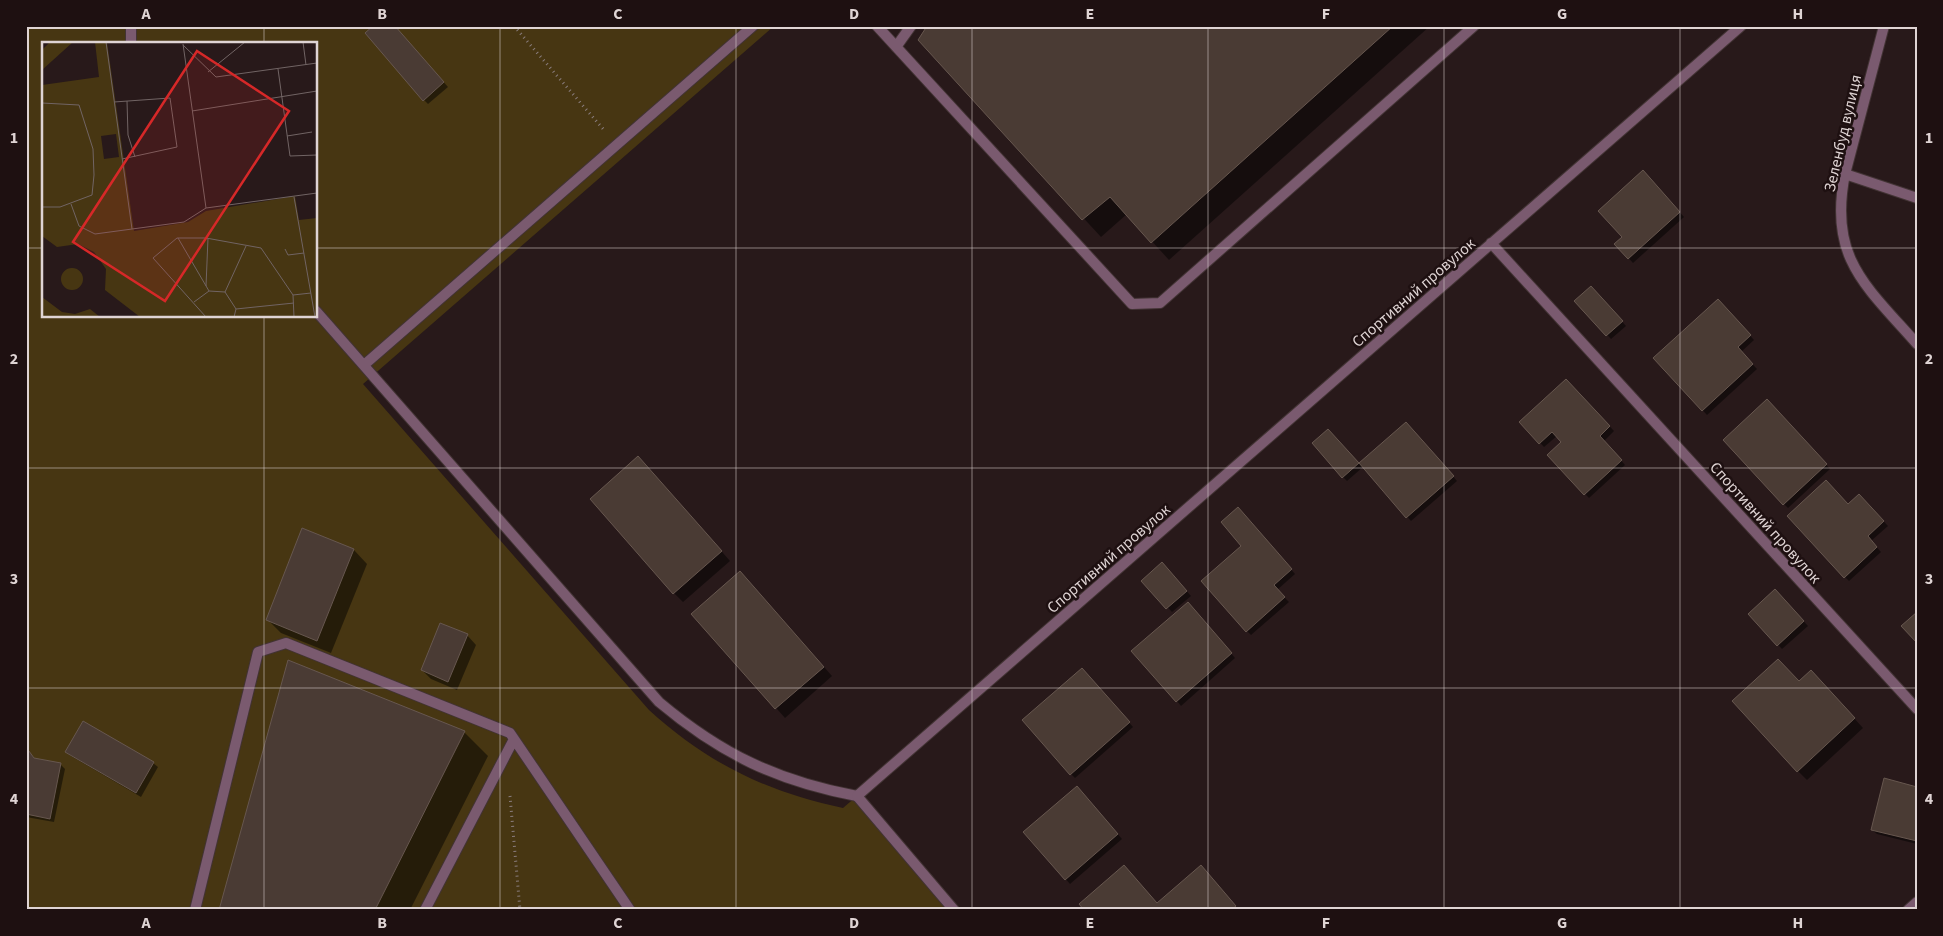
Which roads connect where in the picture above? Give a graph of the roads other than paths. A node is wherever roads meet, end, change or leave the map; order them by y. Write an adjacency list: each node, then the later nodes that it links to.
1 (131, 26): 8 (street)
2 (753, 26): 15 (street)
3 (877, 26): 9 (street)
4 (910, 26): 9 (street)
5 (1474, 26): 9 (street)
6 (1741, 26): 12 (street, Спортивний провулок)
7 (1884, 26): 10 (street, Зеленбуд вулиця)
8 (131, 42)
9 (896, 47)
10 (1845, 174): 11 (street); 14 (street, Зеленбуд вулиця)
11 (1917, 198)
12 (1491, 244): 16 (street, Спортивний провулок); 18 (street, Спортивний провулок)
13 (318, 312): 15 (street)
14 (1917, 344)
15 (364, 365): 18 (street)
16 (1917, 709)
17 (514, 739): 20 (street); 21 (street); 22 (street)
18 (857, 796): 23 (street)
19 (1917, 902): 24 (street)
20 (195, 910)
21 (425, 910)
22 (630, 910)
23 (954, 910)
24 (1908, 910)

